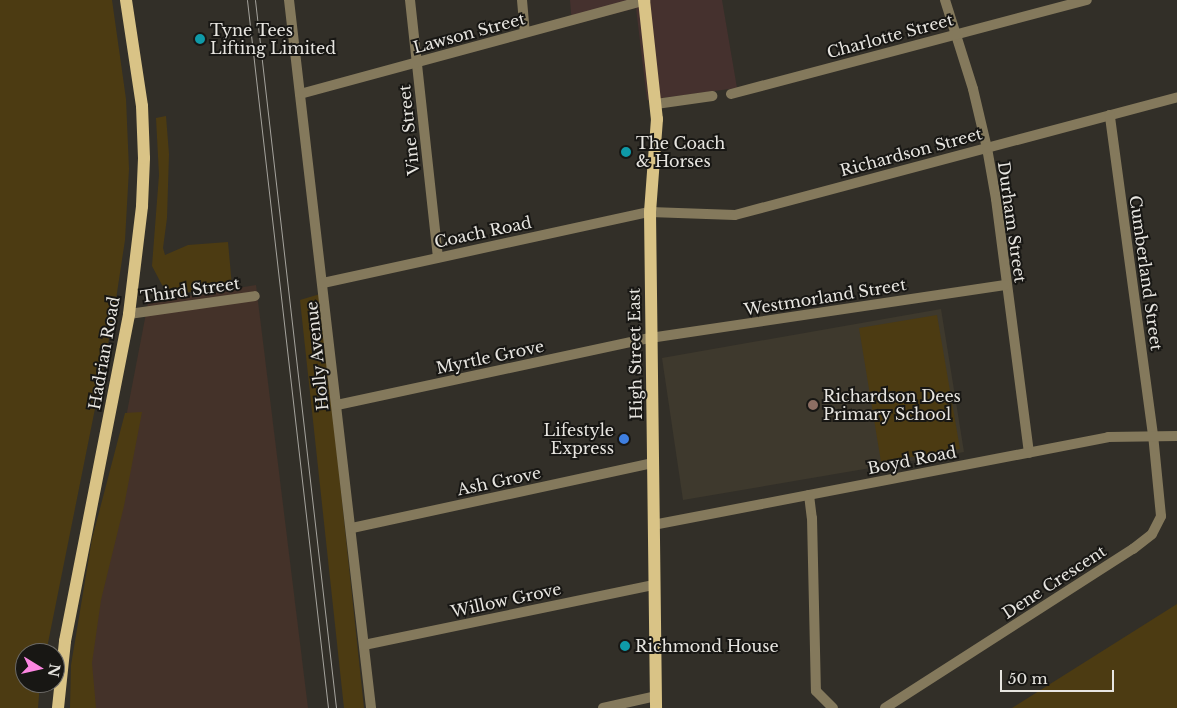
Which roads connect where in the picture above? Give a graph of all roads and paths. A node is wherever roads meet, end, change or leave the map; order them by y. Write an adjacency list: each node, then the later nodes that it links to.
1 (126, 0): 23 (main road, Hadrian Road)
2 (289, 0): 11 (street, Holly Avenue)
3 (410, 0): 10 (street, Vine Street)
4 (522, 0): 8 (street)
5 (645, 0): 8 (street, Lawson Street); 15 (main road, High Street East)
6 (945, 0): 9 (street, Durham Street)
7 (1087, 0): 9 (street, Charlotte Street)
8 (525, 32): 10 (street, Lawson Street)
9 (955, 34): 12 (street, Charlotte Street); 17 (street, Durham Street)
10 (417, 62): 11 (street, Lawson Street); 19 (street, Vine Street)
11 (300, 94): 20 (street, Holly Avenue)
12 (731, 94)
13 (712, 96): 15 (street)
14 (1177, 97): 16 (street, Richardson Street)
15 (656, 104): 18 (main road, High Street East)
16 (1110, 115): 17 (street, Richardson Street); 26 (street, Cumberland Street)
17 (987, 148): 18 (street, Richardson Street); 21 (street, Durham Street)
18 (650, 212): 19 (street, Coach Road); 24 (main road, High Street East)
19 (438, 257): 20 (street, Coach Road)
20 (323, 283): 25 (street, Holly Avenue)
21 (1005, 285): 24 (street, Westmorland Street); 28 (street, Durham Street)
22 (255, 296): 23 (street, Third Street)
23 (129, 314): 36 (main road, Hadrian Road)
24 (650, 338): 25 (street, Myrtle Grove); 29 (main road, High Street East)
25 (337, 405): 32 (street, Holly Avenue)
26 (1153, 435): 27 (street, Boyd Road); 28 (street, Boyd Road); 40 (street, Dene Crescent)
27 (1177, 436)
28 (1028, 453): 30 (street, Boyd Road)
29 (652, 462): 31 (main road, High Street East); 32 (street, Ash Grove)
30 (809, 495): 31 (street, Boyd Road); 39 (street)
31 (653, 525): 33 (main road, High Street East)
32 (352, 528): 34 (street, Holly Avenue)
33 (654, 585): 34 (street, Willow Grove); 35 (main road, High Street East)
34 (364, 646): 37 (street, Holly Avenue)
35 (656, 702): 38 (street)
36 (58, 708)
37 (372, 708)
38 (603, 708)
39 (833, 708)
40 (885, 708)

